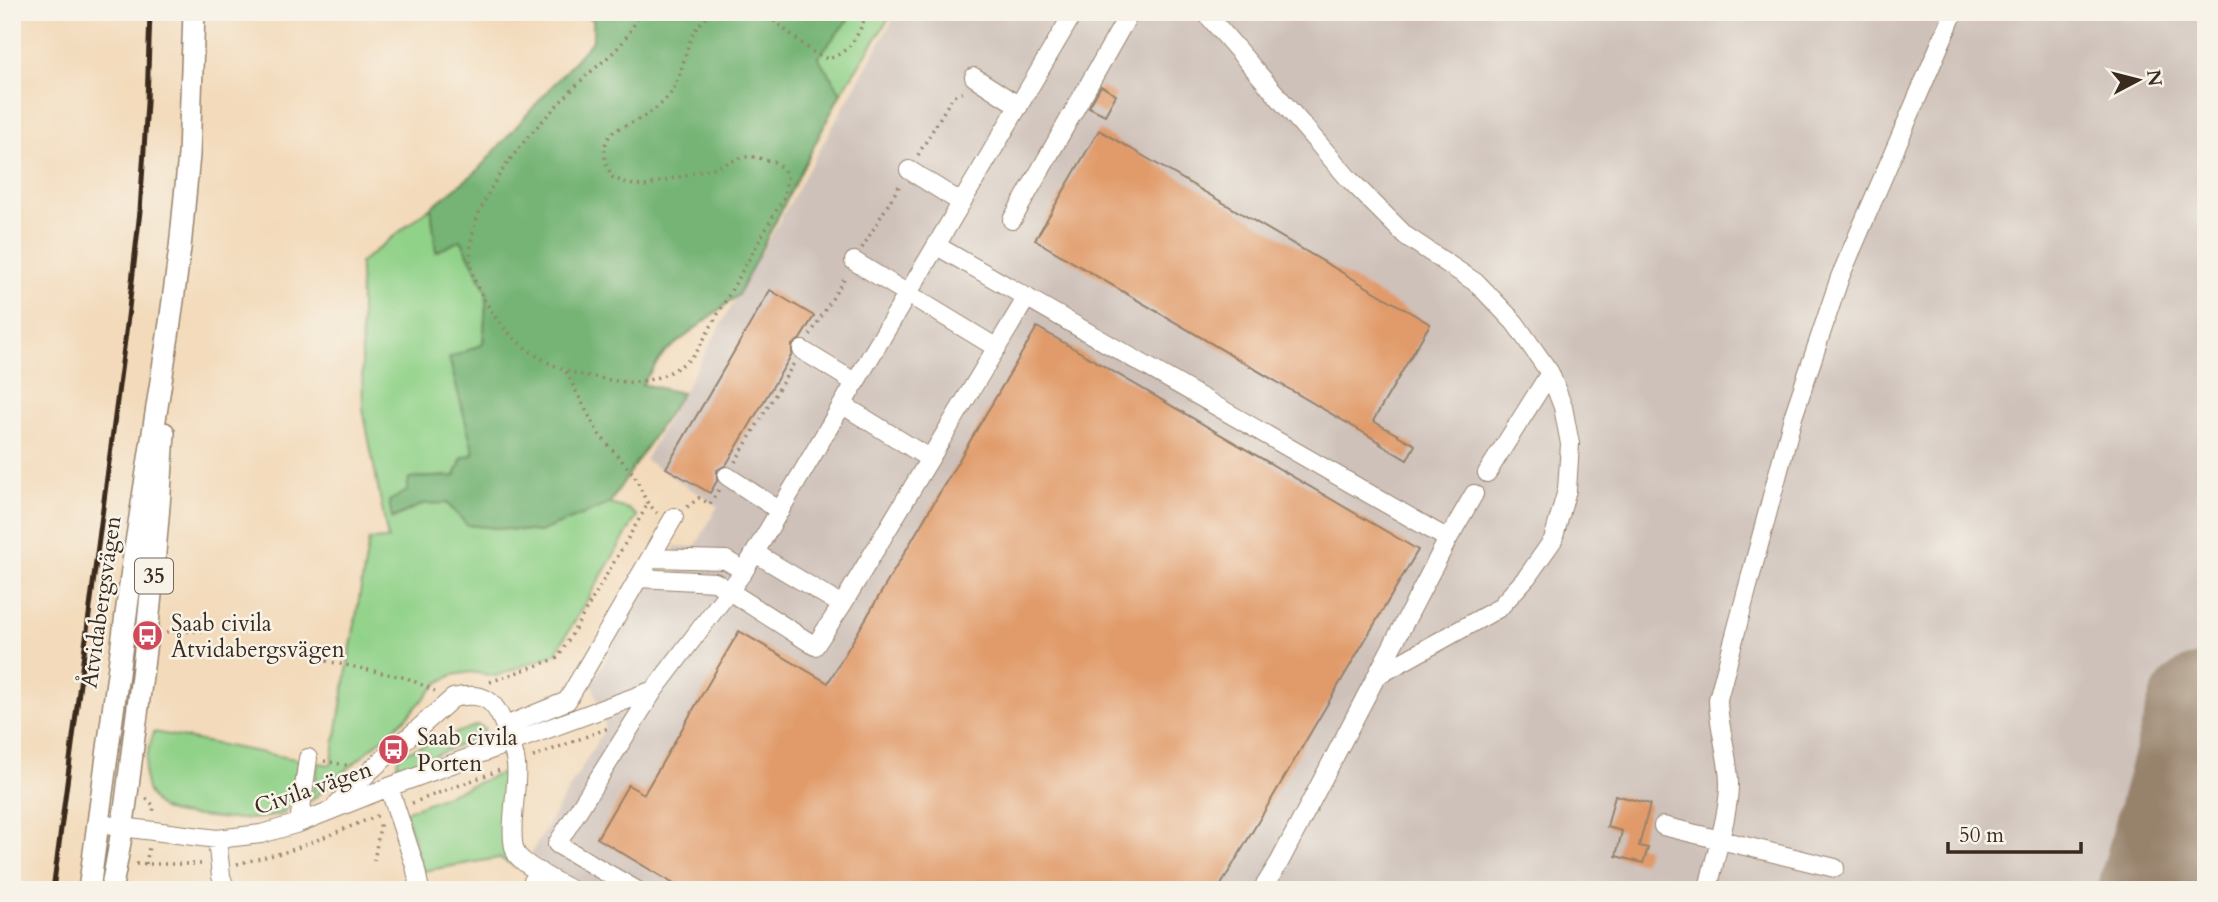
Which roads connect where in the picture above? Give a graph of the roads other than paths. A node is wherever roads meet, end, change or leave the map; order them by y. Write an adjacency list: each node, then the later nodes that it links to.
1 (194, 12): 15 (main road, Åtvidabergsvägen / 35)
2 (1074, 12): 7 (street)
3 (1130, 12): 10 (street)
4 (1205, 12): 18 (street)
5 (1955, 12): 45 (street)
6 (979, 80): 7 (street)
7 (1019, 106): 9 (street)
8 (909, 170): 9 (street)
9 (962, 203): 11 (street)
10 (1012, 220)
11 (937, 246): 13 (street); 14 (street)
12 (854, 261): 13 (street)
13 (908, 295): 16 (street); 19 (street)
14 (1027, 297): 16 (street); 27 (street)
15 (170, 323): 41 (main road, Åtvidabergsvägen / 35); 43 (main road, Åtvidabergsvägen / 35)
16 (997, 348): 21 (street)
17 (802, 350): 19 (street)
18 (1549, 373): 22 (street); 34 (street)
19 (856, 383): 20 (street)
20 (843, 405): 21 (street); 25 (street)
21 (930, 459): 33 (street)
22 (1487, 472)
23 (727, 476): 25 (street)
24 (1474, 494): 27 (street)
25 (780, 511): 28 (street)
26 (671, 522): 29 (street)
27 (1448, 539): 34 (street)
28 (755, 553): 30 (street); 33 (street)
29 (650, 558): 30 (street); 31 (street)
30 (744, 571): 32 (street)
31 (639, 578): 32 (street); 36 (street)
32 (730, 591): 33 (street); 35 (street)
33 (842, 605)
34 (1377, 676): 55 (street)
35 (654, 690): 36 (street, Civila vägen); 54 (street)
36 (508, 735): 38 (street, Civila vägen); 39 (street); 47 (street)
37 (308, 758): 40 (street)
38 (389, 788): 39 (street, Civila vägen); 51 (street)
39 (331, 810): 40 (street, Civila vägen)
40 (299, 823): 44 (street, Civila vägen)
41 (98, 824): 43 (street, Civila vägen); 48 (main road, Åtvidabergsvägen / 35)
42 (1663, 826): 45 (street)
43 (122, 827): 44 (street, Civila vägen); 49 (main road, Åtvidabergsvägen / 35)
44 (217, 839): 50 (street)
45 (1719, 839): 46 (street); 56 (street)
46 (1835, 868)
47 (539, 871): 52 (street); 53 (street)
48 (89, 890)
49 (111, 890)
50 (226, 890)
51 (420, 890)
52 (528, 890)
53 (571, 890)
54 (636, 890)
55 (1262, 890)
56 (1708, 890)

